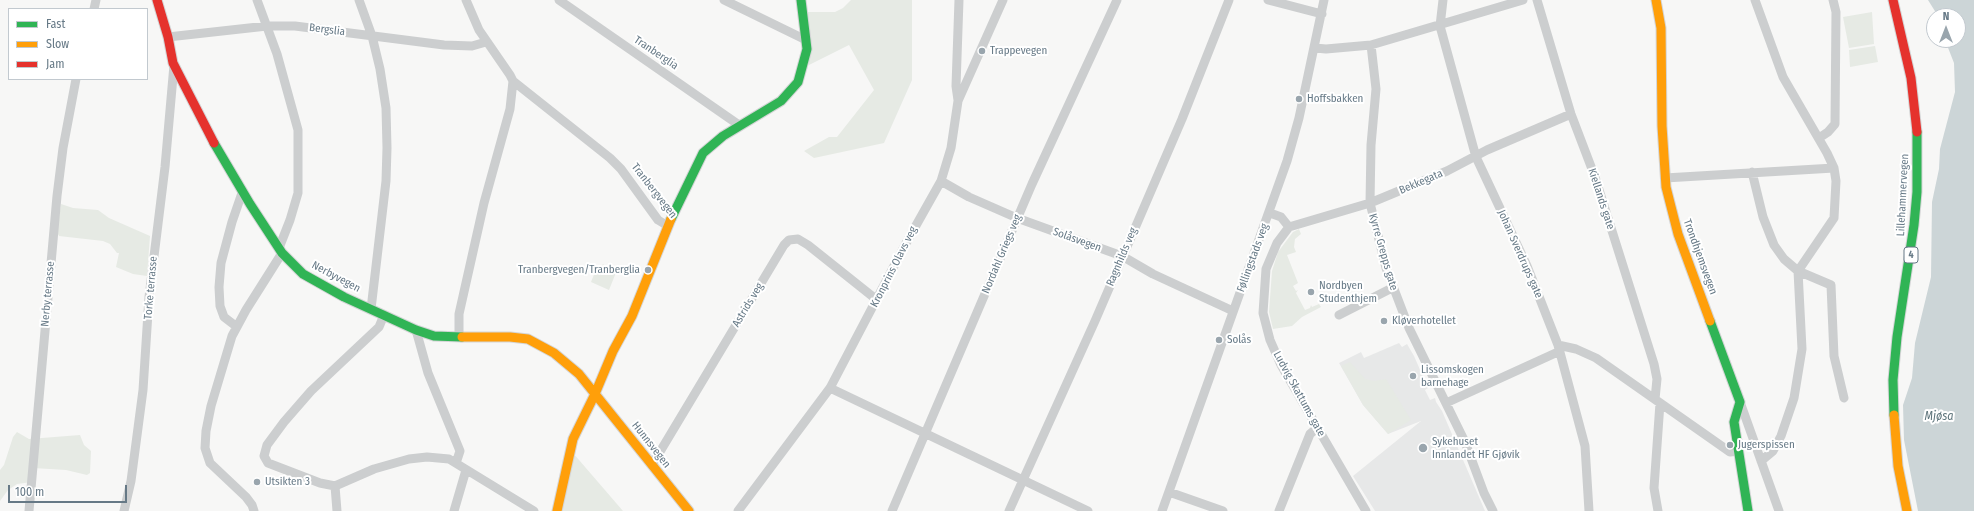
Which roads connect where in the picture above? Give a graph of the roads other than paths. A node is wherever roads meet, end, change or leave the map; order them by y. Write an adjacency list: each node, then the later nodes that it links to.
1 (157, 0): 25 (main road, Nerbyvegen)
2 (257, 0): 22 (street)
3 (359, 0): 24 (street)
4 (466, 0): 27 (street, Tranbergvegen)
5 (559, 0): 35 (street, Tranberglia)
6 (724, 0): 26 (street)
7 (801, 0): 26 (main road)
8 (959, 0): 33 (street)
9 (1003, 0): 33 (street, Kronprins Olavs veg)
10 (1117, 0): 45 (street, Nordahl Griegs veg)
11 (1229, 0): 49 (street, Ragnhilds veg)
12 (1268, 0): 21 (street)
13 (1324, 0): 21 (street, Føllingstads veg)
14 (1443, 0): 23 (street, Johan Sverdrups gate)
15 (1523, 0): 23 (street)
16 (1537, 0): 34 (street, Kiellands gate)
17 (1656, 0): 40 (main road, Trondhjemsvegen)
18 (1755, 0): 36 (street)
19 (1833, 0): 36 (street)
20 (1893, 0): 98 (main road, Lillehammervegen / 4)
21 (1322, 14): 29 (street, Føllingstads veg)
22 (267, 26): 24 (street, Bergslia); 25 (street, Bergslia); 48 (street)
23 (1440, 26): 28 (street); 37 (street, Johan Sverdrups gate)
24 (372, 36): 27 (street, Bergslia); 53 (street)
25 (168, 37): 30 (main road, Nerbyvegen)
26 (806, 40): 35 (main road)
27 (486, 42): 32 (street, Tranbergvegen)
28 (1371, 45): 29 (street); 43 (street, Kyrre Grepps gate)
29 (1314, 48): 44 (street, Føllingstads veg)
30 (174, 65): 42 (main road, Nerbyvegen); 78 (street, Torke terrasse)
31 (76, 80): 77 (street, Nerby terrasse)
32 (513, 81): 46 (street, Tranbergvegen); 59 (street)
33 (958, 101): 41 (street, Kronprins Olavs veg)
34 (1571, 114): 37 (street, Bekkegata); 64 (street, Kiellands gate)
35 (739, 125): 46 (main road)
36 (1819, 138): 38 (street)
37 (1476, 157): 43 (street, Bekkegata); 60 (street, Johan Sverdrups gate)
38 (1834, 168): 39 (street); 50 (street)
39 (1752, 172): 40 (street); 50 (street)
40 (1665, 178): 65 (main road, Trondhjemsvegen)
41 (941, 181): 45 (street, Solåsvegen); 52 (street, Kronprins Olavs veg)
42 (242, 192): 48 (main road, Nerbyvegen); 57 (street)
43 (1370, 202): 47 (street, Bekkegata); 51 (street, Kyrre Grepps gate)
44 (1270, 213): 47 (street); 54 (street, Føllingstads veg)
45 (1017, 218): 49 (street, Solåsvegen); 68 (street, Nordahl Griegs veg)
46 (668, 226): 62 (main road, Tranbergvegen)
47 (1290, 227): 67 (street, Ludvig Skattums gate)
48 (280, 250): 53 (main road, Nerbyvegen); 57 (street)
49 (1122, 256): 54 (street, Solåsvegen); 74 (street, Ragnhilds veg)
50 (1798, 271): 63 (street); 70 (street)
51 (1392, 288): 56 (street); 66 (street, Kyrre Grepps gate)
52 (878, 300): 61 (street, Kronprins Olavs veg); 72 (street, Astrids veg)
53 (371, 308): 55 (main road, Nerbyvegen)
54 (1233, 311): 76 (street, Føllingstads veg)
55 (384, 315): 58 (main road, Nerbyvegen); 75 (street)
56 (1338, 315)
57 (237, 327): 79 (street)
58 (416, 330): 59 (main road, Nerbyvegen); 71 (street)
59 (459, 337): 62 (main road, Nerbyvegen)
60 (1559, 348): 64 (street); 66 (street); 94 (street, Johan Sverdrups gate)
61 (830, 388): 68 (street); 85 (street, Kronprins Olavs veg)
62 (595, 394): 72 (main road, Hunnsvegen); 83 (main road, Tranbergvegen)
63 (1844, 398)
64 (1657, 401): 69 (street); 95 (street, Kiellands gate)
65 (1740, 402): 69 (main road); 70 (street, Trondhjemsvegen)
66 (1446, 403): 93 (street, Kyrre Grepps gate)
67 (1317, 428): 91 (street); 92 (street, Ludvig Skattums gate)
68 (925, 433): 74 (street); 86 (street, Nordahl Griegs veg)
69 (1739, 451): 96 (main road)
70 (1761, 461): 97 (street, Trondhjemsvegen)
71 (456, 463): 73 (street); 75 (street)
72 (652, 465): 84 (main road, Hunnsvegen)
73 (466, 470): 81 (street); 82 (street)
74 (1022, 478): 87 (street, Ragnhilds veg); 88 (street)
75 (335, 486): 80 (street)
76 (1169, 492): 89 (street, Føllingstads veg); 90 (street)
77 (29, 511)
78 (124, 511)
79 (254, 511)
80 (338, 511)
81 (454, 511)
82 (534, 511)
83 (557, 511)
84 (689, 511)
85 (738, 511)
86 (892, 511)
87 (1008, 511)
88 (1088, 511)
89 (1162, 511)
90 (1223, 511)
91 (1279, 511)
92 (1366, 511)
93 (1493, 511)
94 (1589, 511)
95 (1658, 511)
96 (1748, 511)
97 (1779, 511)
98 (1908, 511)

